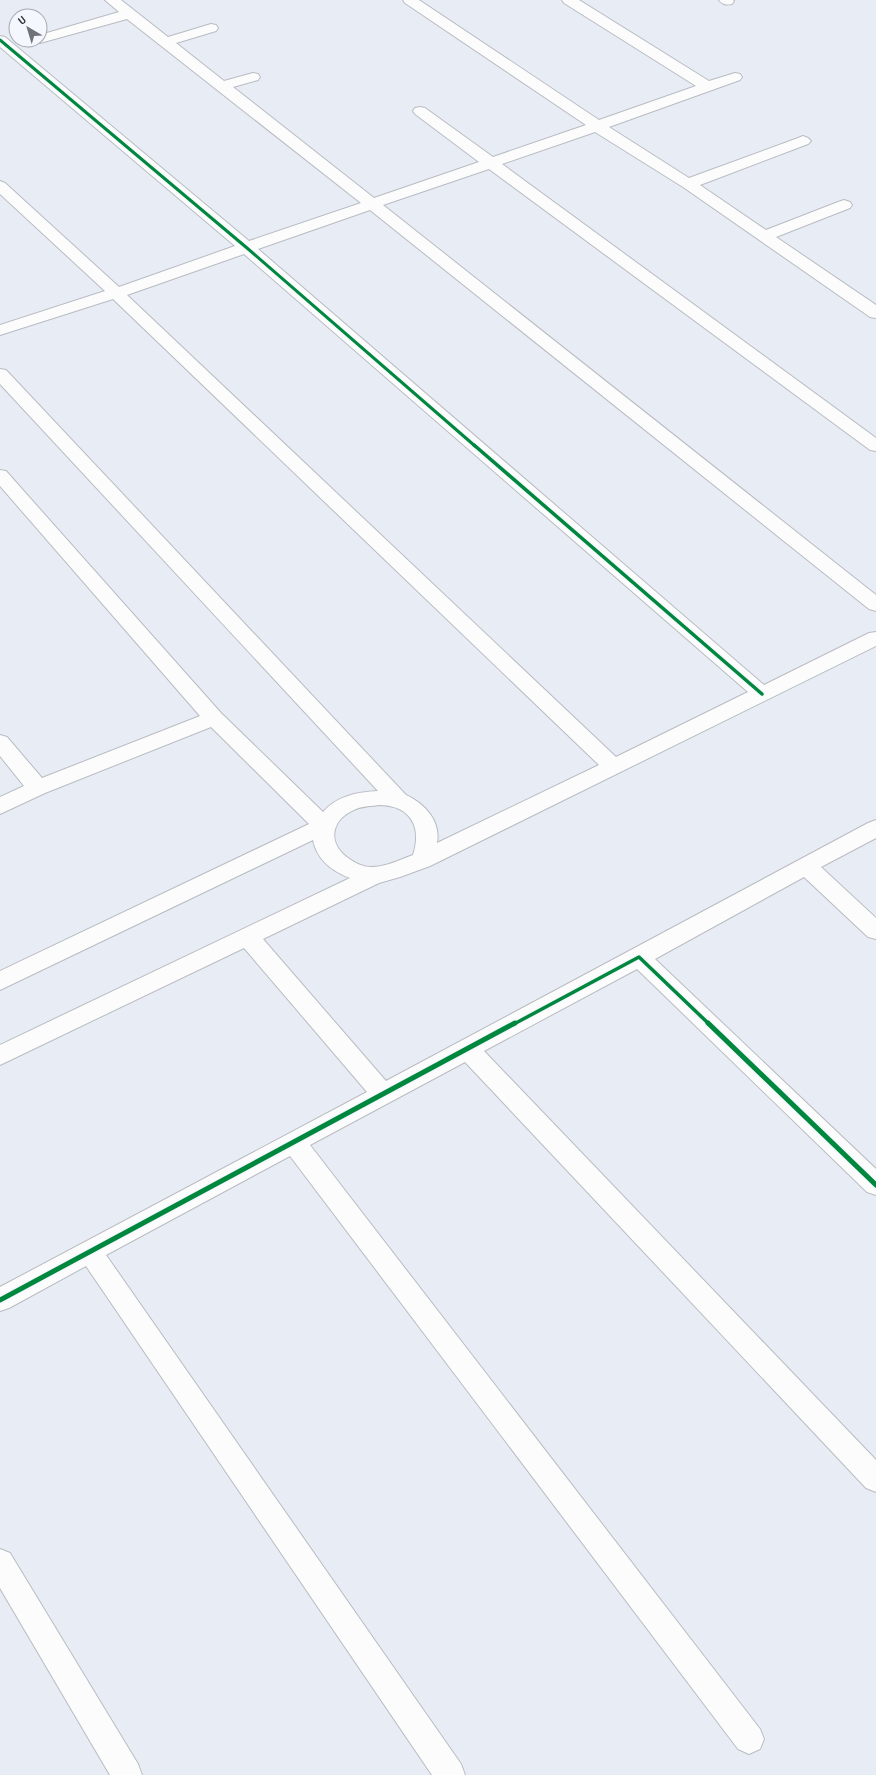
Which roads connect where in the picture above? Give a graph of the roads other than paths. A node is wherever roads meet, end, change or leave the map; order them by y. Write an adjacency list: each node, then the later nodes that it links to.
1 (112, 0): 4 (street)
2 (410, 0): 14 (street)
3 (569, 0): 12 (street)
4 (129, 14): 6 (street); 7 (street)
5 (211, 28): 7 (street)
6 (48, 37)
7 (166, 42): 11 (street)
8 (3, 46): 22 (street)
9 (253, 77): 11 (street)
10 (735, 77): 12 (street)
11 (222, 86): 19 (street)
12 (708, 87): 14 (street)
13 (420, 111): 16 (street)
14 (598, 126): 16 (street); 17 (street)
15 (803, 141): 17 (street)
16 (491, 163): 19 (street); 29 (street)
17 (688, 184): 21 (street)
18 (0, 186): 23 (street)
19 (372, 204): 22 (street); 31 (street)
20 (844, 205): 21 (street)
21 (765, 236): 25 (street)
22 (247, 248): 23 (street); 33 (street)
23 (116, 293): 27 (street); 36 (street)
24 (876, 295): 25 (street)
25 (860, 301): 26 (street)
26 (876, 313)
27 (0, 330)
28 (0, 374): 38 (street)
29 (876, 446)
30 (0, 475): 34 (street)
31 (876, 605)
32 (876, 638): 33 (street)
33 (762, 694): 36 (street)
34 (214, 718): 37 (street); 40 (street)
35 (0, 742): 37 (street)
36 (613, 766): 42 (street)
37 (38, 788): 39 (street)
38 (399, 800): 40 (street); 42 (street)
39 (0, 806)
40 (324, 826): 44 (street); 48 (street)
41 (876, 828): 43 (street)
42 (422, 860): 44 (street)
43 (806, 866): 45 (street); 47 (street)
44 (373, 876): 46 (street)
45 (876, 931)
46 (247, 936): 50 (street); 51 (street)
47 (639, 957): 49 (street); 53 (street)
48 (0, 981)
49 (467, 1049): 51 (street); 56 (street)
50 (0, 1055)
51 (384, 1095): 52 (street)
52 (293, 1142): 54 (street); 58 (street)
53 (876, 1185)
54 (90, 1252): 55 (street); 60 (street)
55 (0, 1300)
56 (876, 1479)
57 (0, 1562): 59 (street)
58 (749, 1740)
59 (127, 1775)
60 (450, 1775)

